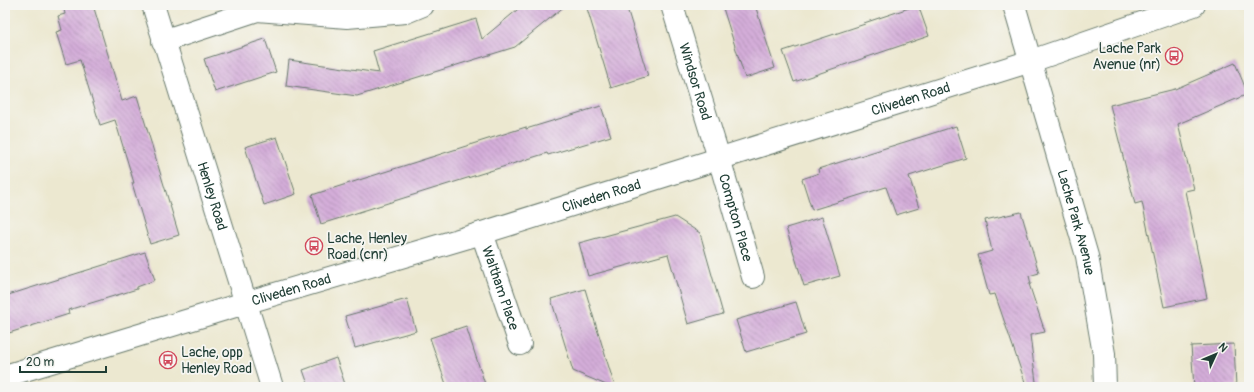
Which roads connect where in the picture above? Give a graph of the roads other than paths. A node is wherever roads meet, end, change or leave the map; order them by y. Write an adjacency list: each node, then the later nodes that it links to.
1 (152, 5): 6 (street, Henley Road)
2 (423, 5): 6 (street)
3 (672, 5): 8 (street, Windsor Road)
4 (1014, 5): 7 (street, Lache Park Avenue)
5 (1194, 5): 7 (street, Cliveden Road)
6 (163, 41): 11 (street, Henley Road)
7 (1031, 61): 8 (street, Cliveden Road); 15 (street, Lache Park Avenue)
8 (719, 158): 9 (street, Cliveden Road); 10 (street, Compton Place)
9 (482, 233): 11 (street, Cliveden Road); 12 (street, Waltham Place)
10 (753, 277)
11 (245, 303): 13 (street, Cliveden Road); 14 (street, Henley Road)
12 (520, 344)
13 (5, 376)
14 (272, 387)
15 (1105, 387)

